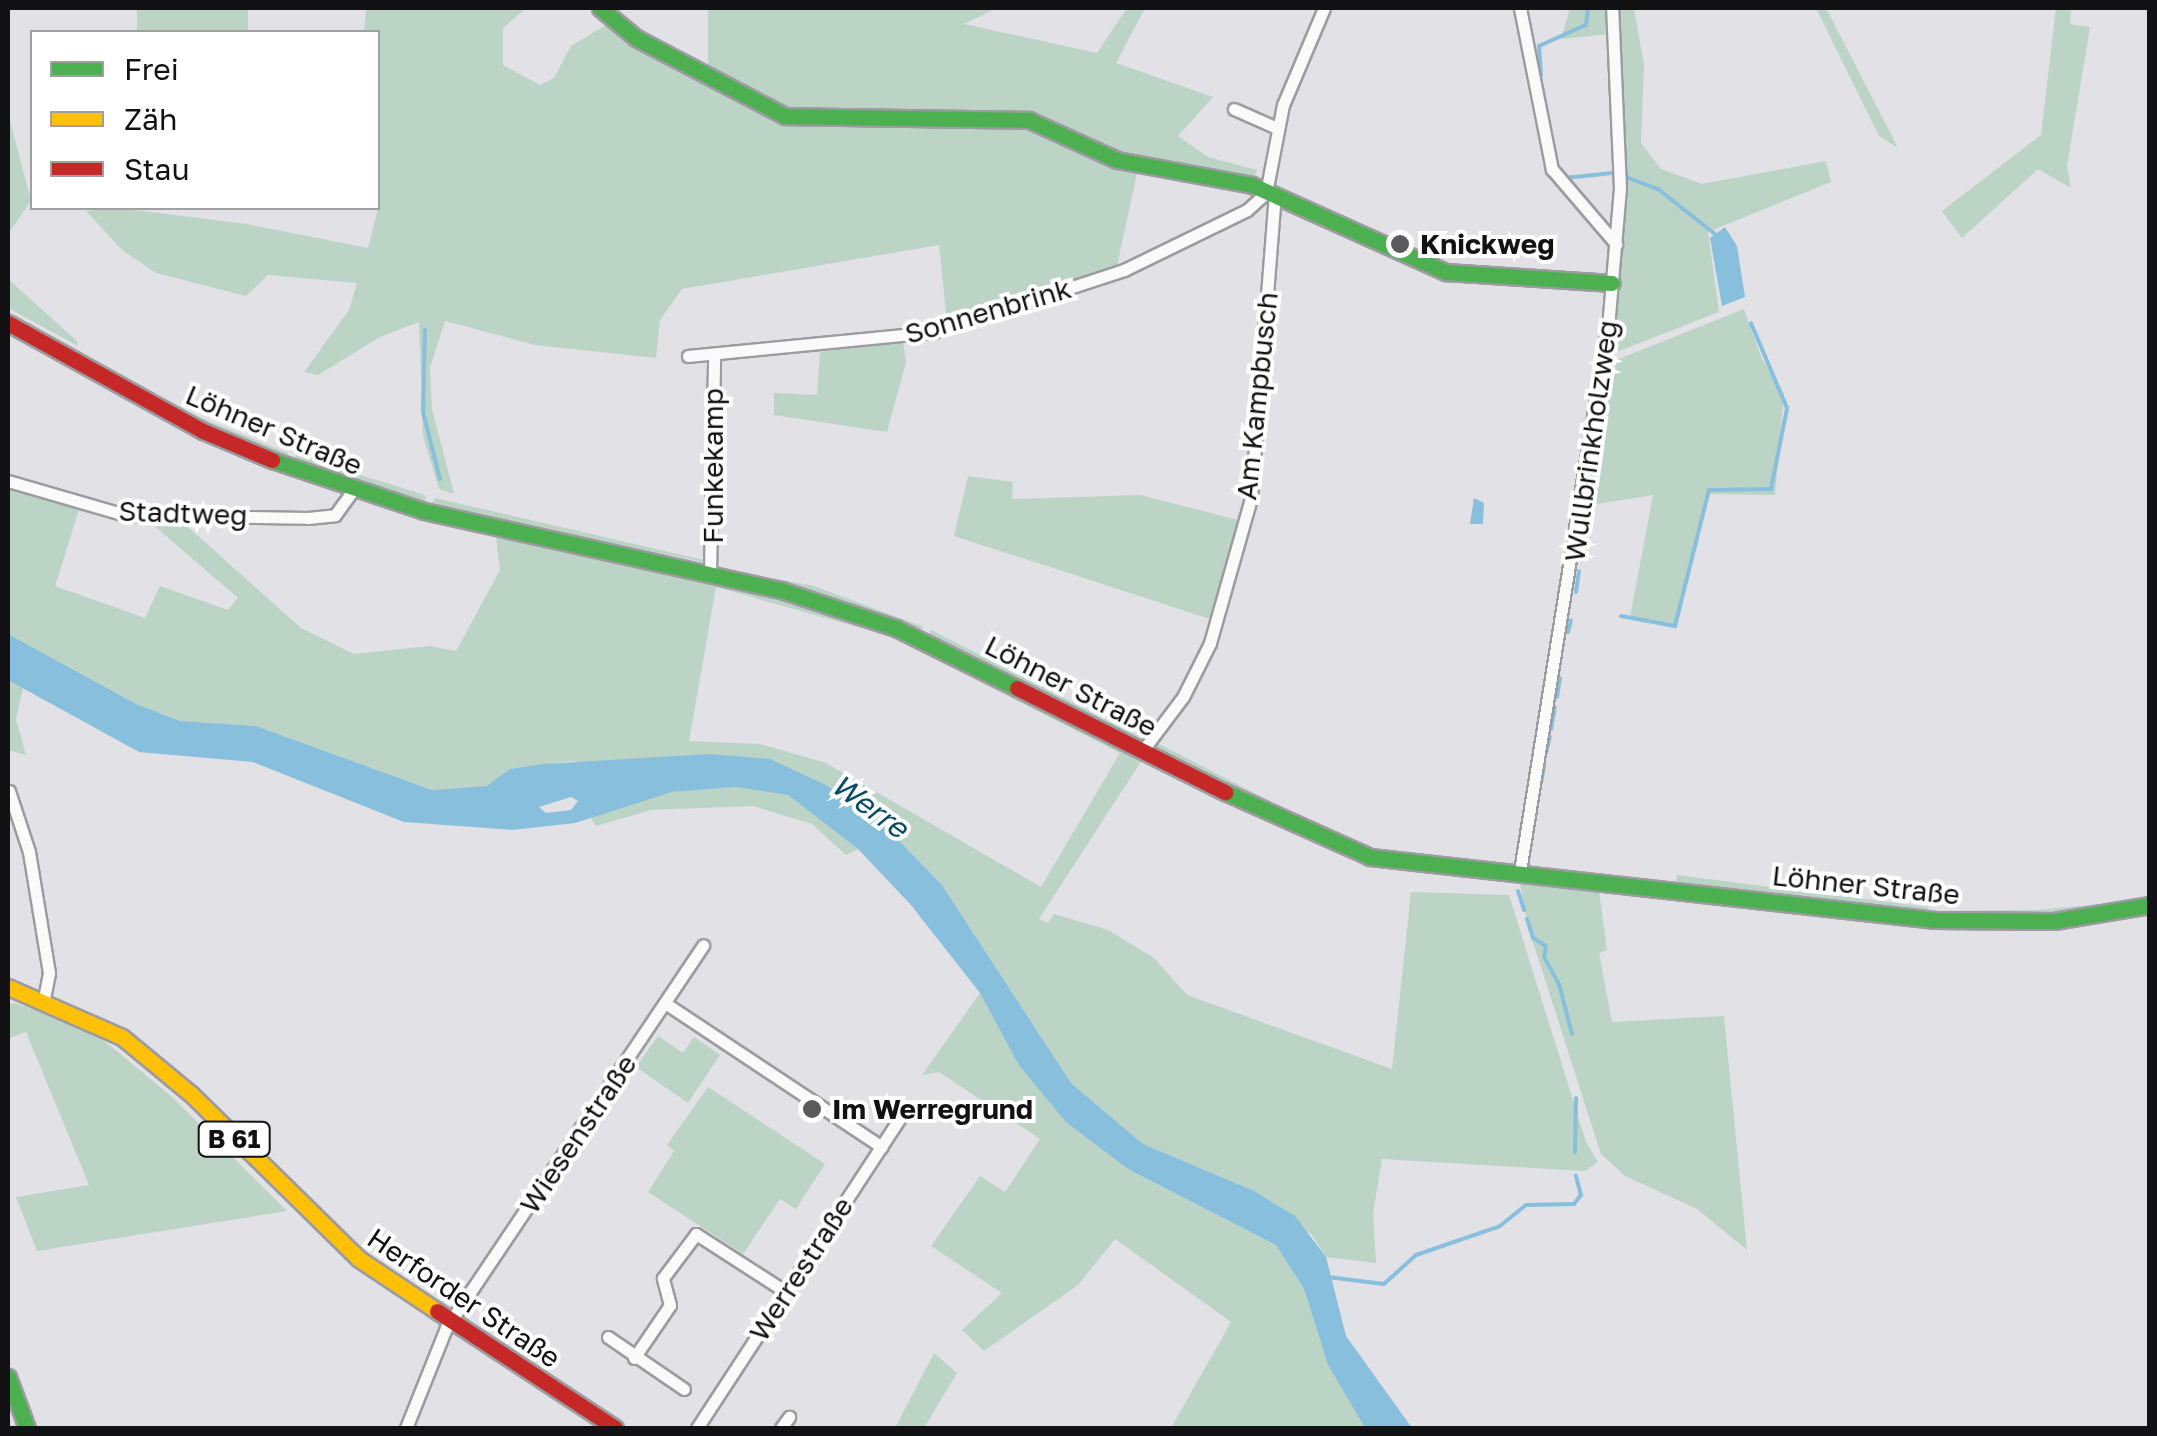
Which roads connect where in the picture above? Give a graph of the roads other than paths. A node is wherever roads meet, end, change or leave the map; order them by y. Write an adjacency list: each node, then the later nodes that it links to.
1 (600, 8): 7 (main road)
2 (1324, 8): 6 (street)
3 (1520, 8): 8 (street)
4 (1612, 8): 8 (street, Wullbrinkholzweg)
5 (1234, 110): 6 (street)
6 (1278, 128): 7 (street)
7 (1270, 194): 9 (main road); 12 (street, Sonnenbrink); 16 (street, Am Kampbusch)
8 (1616, 244): 9 (street, Wullbrinkholzweg)
9 (1612, 283): 19 (street, Wullbrinkholzweg)
10 (8, 323): 14 (main road, Löhner Straße)
11 (688, 356): 12 (street, Sonnenbrink)
12 (714, 358): 15 (street, Funkekamp)
13 (8, 481): 14 (street, Stadtweg)
14 (352, 492): 15 (main road, Löhner Straße)
15 (710, 573): 16 (main road, Löhner Straße)
16 (1143, 750): 19 (main road, Löhner Straße)
17 (8, 791): 18 (street)
18 (12, 809): 23 (street)
19 (1520, 871): 20 (main road, Löhner Straße)
20 (2150, 905)
21 (704, 945): 24 (street, Wiesenstraße)
22 (8, 987): 23 (main road, Herforder Straße / B 61)
23 (44, 999): 28 (main road, Herforder Straße / B 61)
24 (665, 1003): 26 (street); 28 (street, Wiesenstraße)
25 (905, 1110): 26 (street, Werrestraße)
26 (882, 1147): 27 (street, Werrestraße)
27 (786, 1292): 30 (street); 37 (street, Werrestraße)
28 (451, 1322): 35 (street, Wiesenstraße); 36 (main road, Herforder Straße / B 61)
29 (608, 1337): 30 (street)
30 (634, 1358): 32 (street)
31 (8, 1377): 34 (main road)
32 (684, 1389)
33 (789, 1417): 38 (street)
34 (27, 1428)
35 (406, 1428)
36 (615, 1428)
37 (696, 1428)
38 (781, 1428)

